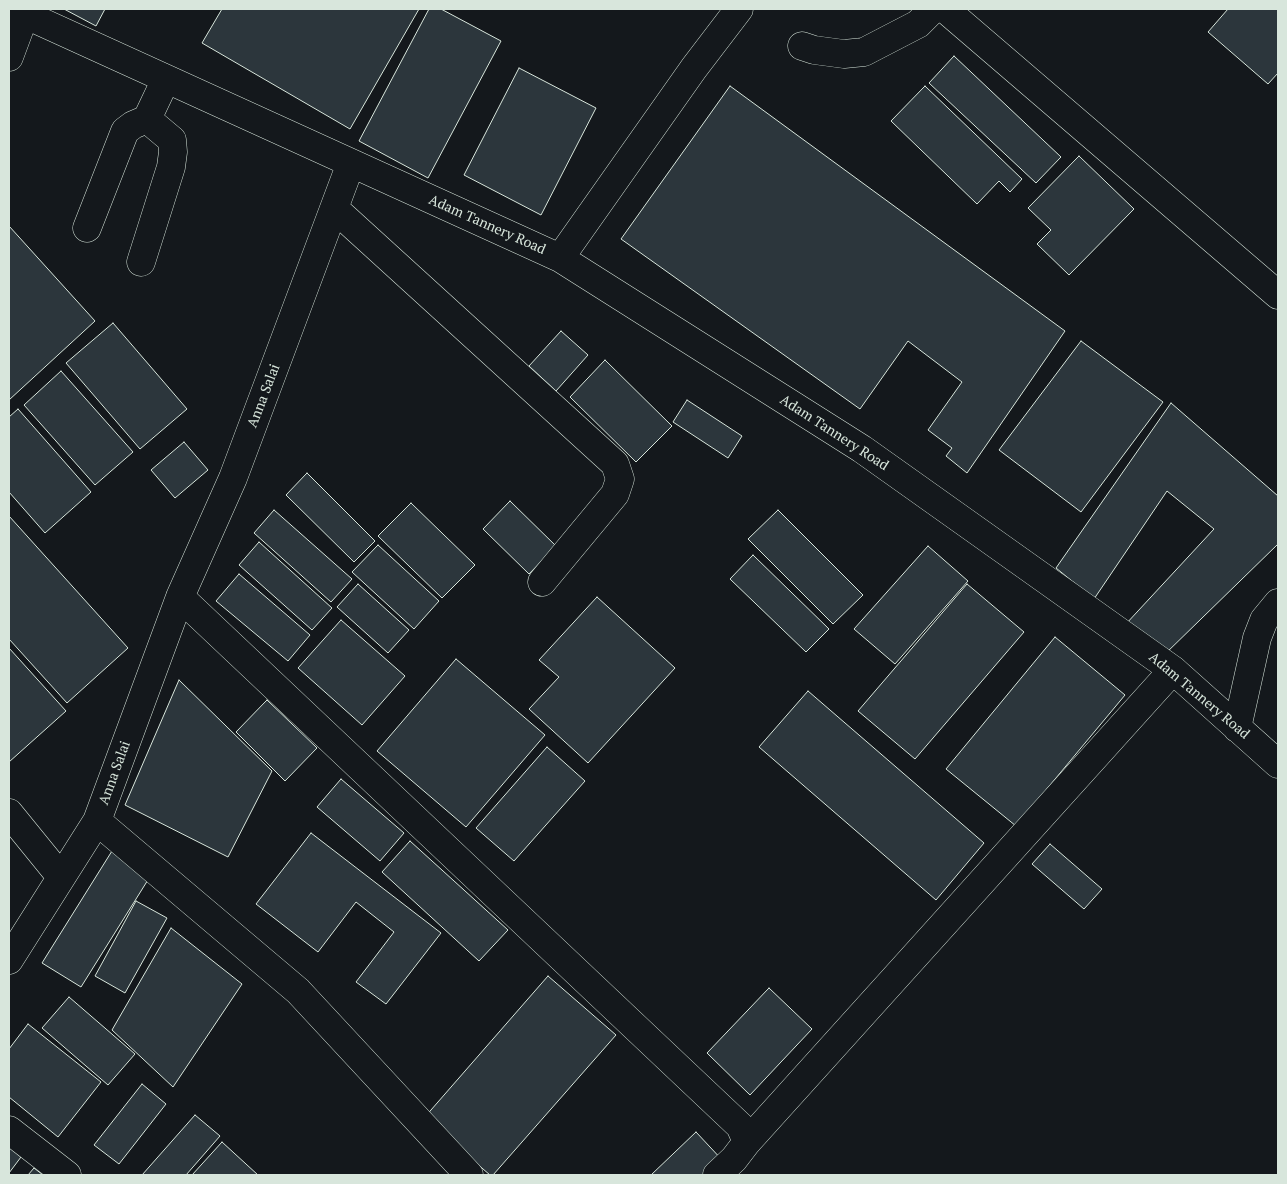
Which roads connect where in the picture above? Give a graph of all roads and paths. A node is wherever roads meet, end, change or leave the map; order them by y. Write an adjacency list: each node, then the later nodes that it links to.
1 (933, 9): 5 (street)
2 (945, 9): 14 (street)
3 (19, 12): 6 (street); 7 (street)
4 (731, 12): 12 (street)
5 (802, 46)
6 (9, 57)
7 (166, 79): 8 (street); 9 (street)
8 (147, 119): 11 (street); 13 (street)
9 (351, 163): 10 (street, Anna Salai); 12 (street, Adam Tannery Road)
10 (335, 208): 15 (street); 16 (street, Anna Salai)
11 (88, 228)
12 (560, 258): 18 (street, Adam Tannery Road)
13 (141, 262)
14 (1278, 295)
15 (542, 582)
16 (180, 597): 22 (street, Anna Salai); 26 (street)
17 (1278, 603): 19 (street)
18 (1173, 670): 19 (street, Adam Tannery Road); 26 (street)
19 (1237, 728): 20 (street, Adam Tannery Road)
20 (1278, 764)
21 (9, 812): 23 (street)
22 (97, 821): 23 (street, Anna Salai); 28 (street)
23 (61, 877): 24 (street, Anna Salai)
24 (9, 960)
25 (9, 1130): 27 (street)
26 (747, 1142): 29 (street)
27 (67, 1175)
28 (469, 1175)
29 (717, 1175)

